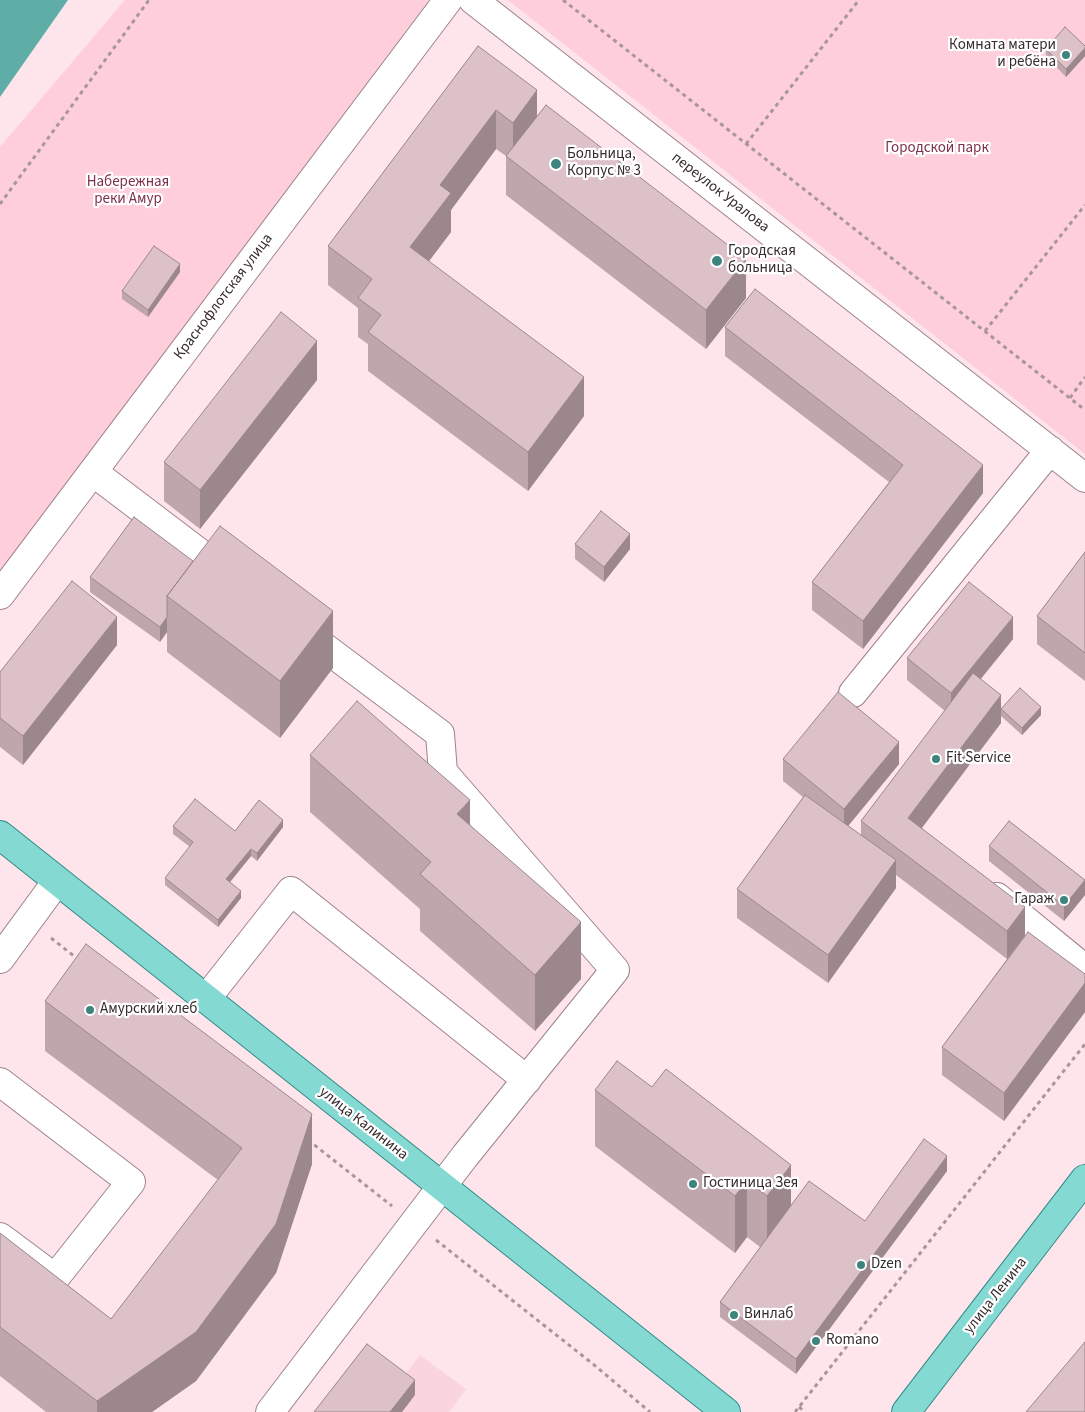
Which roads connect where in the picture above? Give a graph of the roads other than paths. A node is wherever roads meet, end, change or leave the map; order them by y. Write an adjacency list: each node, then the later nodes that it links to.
1 (448, 0): 4 (street, Краснофлотская улица)
2 (473, 0): 3 (street, переулок Уралова)
3 (1050, 450): 5 (street, переулок Уралова); 9 (street)
4 (93, 472): 6 (street); 7 (street, Краснофлотская улица)
5 (1085, 478)
6 (250, 591)
7 (0, 595)
8 (282, 615): 16 (street)
9 (853, 692)
10 (0, 835): 11 (main road, улица Калинина)
11 (57, 881): 13 (street); 15 (main road, улица Калинина)
12 (979, 884): 14 (street)
13 (0, 959)
14 (1085, 969)
15 (206, 1000): 16 (street); 19 (main road, улица Калинина)
16 (527, 1080): 19 (street)
17 (0, 1082): 20 (street)
18 (1085, 1180): 23 (main road, улица Ленина)
19 (442, 1186): 21 (street); 22 (main road, улица Калинина)
20 (0, 1237)
21 (270, 1412)
22 (726, 1412)
23 (906, 1412)

